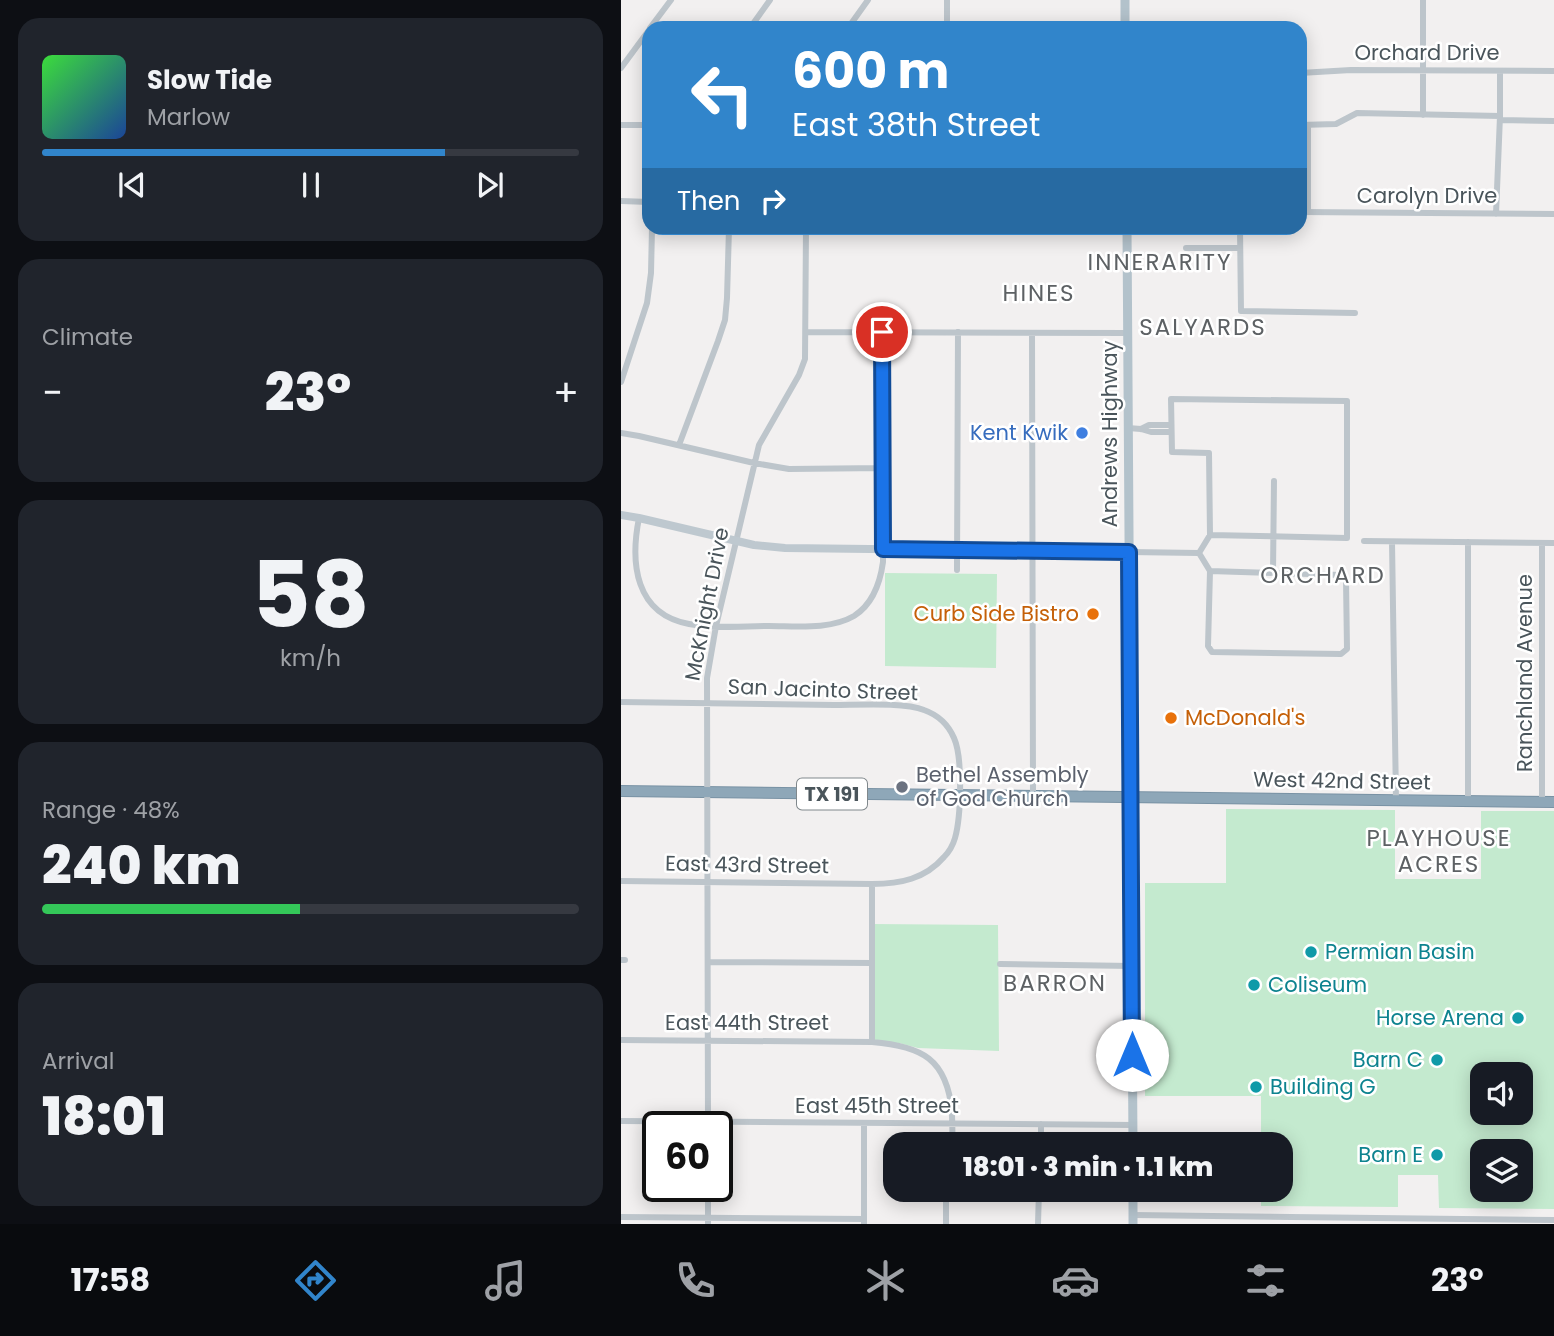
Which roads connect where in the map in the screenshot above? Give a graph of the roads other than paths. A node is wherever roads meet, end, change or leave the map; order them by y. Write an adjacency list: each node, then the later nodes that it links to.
1 (671, 0): 7 (street)
2 (770, 0): 8 (street)
3 (868, 0): 9 (street)
4 (947, 0): 10 (street)
5 (1125, 0): 11 (main road)
6 (1424, 0): 14 (street)
7 (656, 21)
8 (755, 21)
9 (853, 21)
10 (947, 21)
11 (1125, 21)
12 (642, 40): 13 (street)
13 (621, 68)
14 (1423, 70): 15 (street, Orchard Drive); 17 (street, Orchard Drive); 18 (street)
15 (1500, 71): 16 (street, Orchard Drive); 19 (street)
16 (1554, 71)
17 (1307, 73)
18 (1423, 115): 19 (street); 23 (street)
19 (1500, 118): 20 (street); 27 (street)
20 (1554, 121)
21 (621, 125): 22 (street)
22 (642, 125)
23 (1307, 125)
24 (621, 201): 25 (street)
25 (642, 202)
26 (1307, 212): 27 (street, Carolyn Drive)
27 (1496, 214): 28 (street, Carolyn Drive)
28 (1554, 214)
29 (652, 235): 42 (street)
30 (728, 235): 46 (street)
31 (806, 235): 37 (street, McKnight Drive)
32 (1127, 235): 41 (main road, Andrews Highway)
33 (1240, 235): 35 (street)
34 (1186, 248): 35 (street)
35 (1240, 248): 36 (street)
36 (1355, 313)
37 (806, 332): 38 (street); 47 (street, McKnight Drive)
38 (882, 332): 39 (street); 48 (street)
39 (958, 332): 40 (street); 61 (street)
40 (1032, 333): 41 (street); 62 (street)
41 (1127, 333): 43 (main road, Andrews Highway)
42 (621, 382)
43 (1128, 428): 44 (street); 63 (main road, Andrews Highway)
44 (1171, 428): 52 (street); 53 (street)
45 (621, 433): 46 (street)
46 (679, 445): 47 (street)
47 (754, 463): 48 (street); 54 (street, McKnight Drive)
48 (883, 468): 60 (street)
49 (1274, 481): 53 (street)
50 (621, 515): 51 (street)
51 (639, 518): 54 (street); 68 (street)
52 (1210, 535): 53 (street); 64 (street)
53 (1275, 536): 67 (street)
54 (736, 541): 60 (street); 68 (street, McKnight Drive)
55 (1364, 541): 56 (street)
56 (1392, 542): 57 (street); 76 (street)
57 (1468, 542): 58 (street); 77 (street)
58 (1542, 543): 59 (street); 78 (street, Ranchland Avenue)
59 (1554, 543)
60 (883, 549): 61 (street); 68 (street)
61 (957, 550): 62 (street); 65 (street)
62 (1032, 551): 63 (street); 74 (street)
63 (1129, 552): 64 (street); 75 (main road, Andrews Highway)
64 (1199, 553): 66 (street)
65 (957, 570)
66 (1210, 571): 67 (street); 67 (street)
67 (1273, 573)
68 (716, 626): 70 (street, McKnight Drive)
69 (621, 702): 70 (street, San Jacinto Street)
70 (707, 703): 72 (street, McKnight Drive); 73 (street, San Jacinto Street)
71 (621, 791): 72 (highway, TX 191)
72 (707, 792): 73 (highway, TX 191); 80 (street, McKnight Drive)
73 (959, 795): 74 (highway, TX 191); 81 (street, San Jacinto Street)
74 (1033, 796): 75 (highway, TX 191)
75 (1130, 797): 76 (highway, West 42nd Street / TX 191); 85 (main road, Andrews Highway)
76 (1396, 800): 77 (highway, West 42nd Street / TX 191)
77 (1468, 802): 78 (highway, West 42nd Street / TX 191)
78 (1548, 802)
79 (621, 881): 80 (street, East 43rd Street)
80 (707, 882): 81 (street, East 43rd Street); 82 (street, McKnight Drive)
81 (872, 884): 83 (street)
82 (708, 962): 83 (street); 87 (street, McKnight Drive)
83 (872, 963): 88 (street)
84 (1000, 964): 85 (street)
85 (1131, 966): 96 (main road, Andrews Highway)
86 (621, 1040): 87 (street, East 44th Street)
87 (708, 1040): 88 (street, East 44th Street); 89 (street, McKnight Drive)
88 (872, 1042): 94 (street, East 44th Street)
89 (708, 1111)
90 (621, 1121): 91 (street, East 45th Street)
91 (642, 1122)
92 (864, 1123): 93 (street, East 45th Street); 94 (street, East 45th Street); 112 (street)
93 (733, 1124)
94 (953, 1124): 95 (street, East 45th Street); 97 (street, East 44th Street)
95 (1041, 1124): 96 (street, East 45th Street); 98 (street)
96 (1133, 1125): 99 (main road, Andrews Highway)
97 (953, 1132)
98 (1041, 1132)
99 (1133, 1132)
100 (708, 1202): 109 (street)
101 (946, 1202): 114 (street)
102 (1039, 1202): 115 (street)
103 (1133, 1202): 106 (main road)
104 (1238, 1216): 106 (street); 111 (street); 116 (street)
105 (621, 1217): 108 (street)
106 (1133, 1220)
107 (1554, 1220): 113 (street)
108 (632, 1221): 109 (street)
109 (708, 1221): 110 (street)
110 (786, 1221): 112 (street)
111 (1377, 1221): 113 (street)
112 (864, 1222)
113 (1520, 1222)
114 (946, 1224)
115 (1039, 1224)
116 (1237, 1224)

